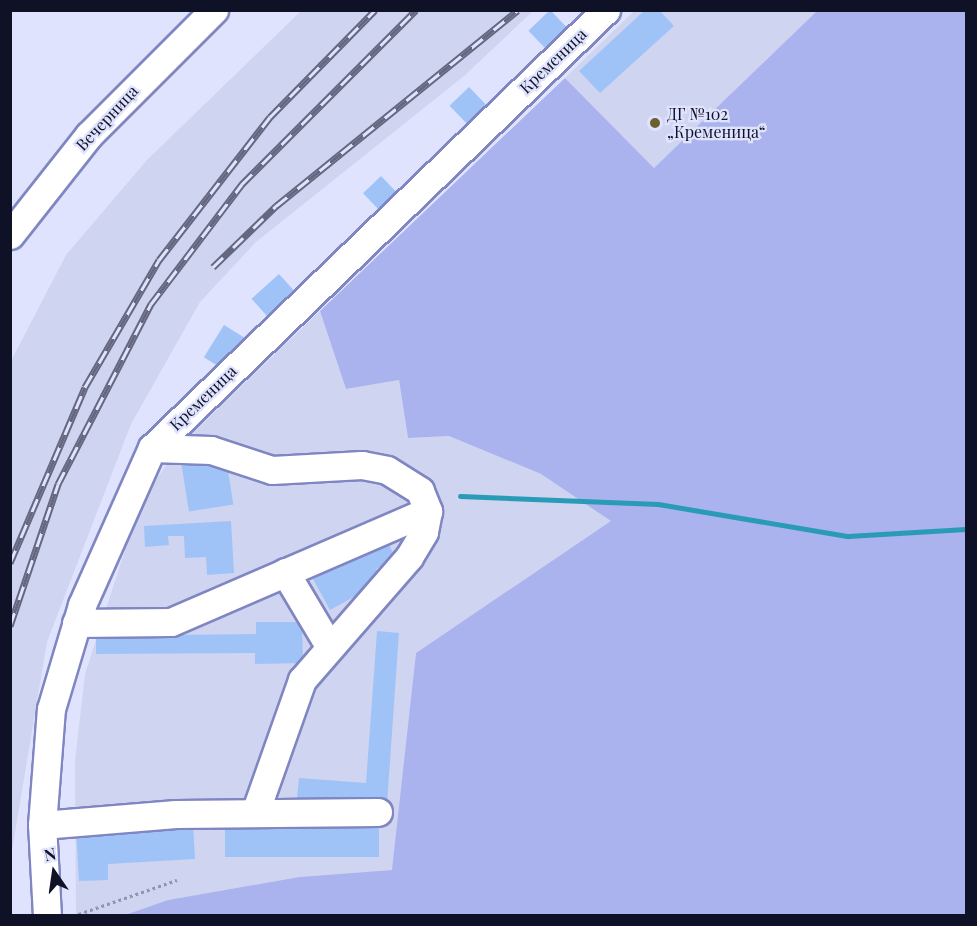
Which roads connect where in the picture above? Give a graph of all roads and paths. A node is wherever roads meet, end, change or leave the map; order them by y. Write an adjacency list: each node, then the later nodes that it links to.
1 (214, 10): 3 (street, Вечерница)
2 (606, 10): 4 (street, Кременица)
3 (10, 235)
4 (152, 448): 5 (street); 7 (street, Кременица)
5 (428, 511): 6 (street); 8 (street)
6 (285, 572): 7 (street); 8 (street)
7 (76, 622): 11 (street, Кременица)
8 (328, 644): 10 (street)
9 (378, 812): 10 (street)
10 (255, 813): 11 (street)
11 (42, 825): 13 (street, Кременица)
12 (177, 880): 14 (path)
13 (47, 915)
14 (73, 915)

